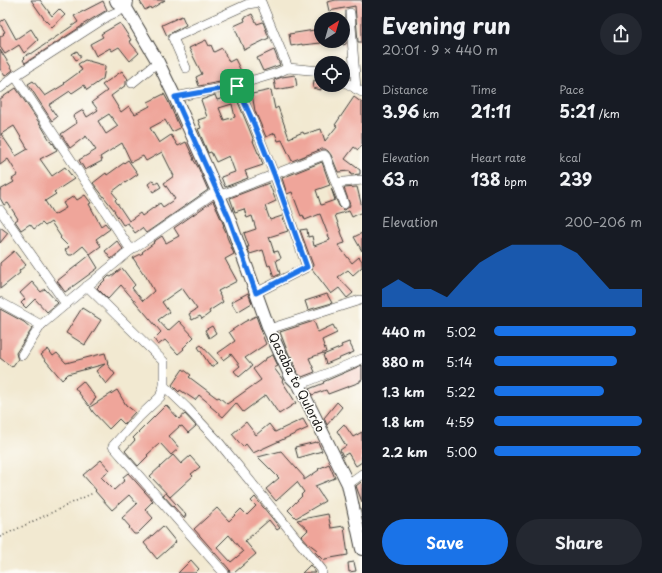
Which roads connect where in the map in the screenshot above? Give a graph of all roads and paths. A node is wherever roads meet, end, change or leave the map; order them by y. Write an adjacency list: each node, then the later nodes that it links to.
1 (116, 0): 2 (street)
2 (126, 4): 4 (street, Qasaba to Qulordo); 8 (street)
3 (350, 13): 13 (street)
4 (158, 62): 9 (street); 14 (street, Qasaba to Qulordo)
5 (186, 68): 6 (street)
6 (288, 68): 7 (street); 11 (street)
7 (314, 70)
8 (15, 76): 12 (street); 21 (street)
9 (132, 83)
10 (350, 85): 13 (street)
11 (237, 86): 14 (street); 15 (street)
12 (0, 88)
13 (359, 91)
14 (175, 97): 18 (street, Qasaba to Qulordo)
15 (274, 174): 17 (street); 18 (street); 23 (street)
16 (362, 180): 17 (street)
17 (336, 182): 19 (street)
18 (218, 192): 21 (street); 23 (street, Qasaba to Qulordo)
19 (344, 204)
20 (0, 210): 26 (street)
21 (131, 250): 22 (street)
22 (87, 286): 26 (street); 32 (street)
23 (256, 293): 28 (street, Qasaba to Qulordo)
24 (360, 300): 28 (street)
25 (0, 302): 27 (street)
26 (66, 304): 27 (street)
27 (42, 325): 29 (street)
28 (269, 329): 31 (street, Qasaba to Qulordo)
29 (22, 355)
30 (362, 359): 31 (street)
31 (299, 385): 34 (street, Qasaba to Qulordo)
32 (164, 386): 38 (street); 39 (street)
33 (362, 474): 34 (street)
34 (348, 484): 37 (street, Qasaba to Qulordo)
35 (93, 493): 36 (path)
36 (0, 537)
37 (362, 549)
38 (224, 573)
39 (322, 573)

